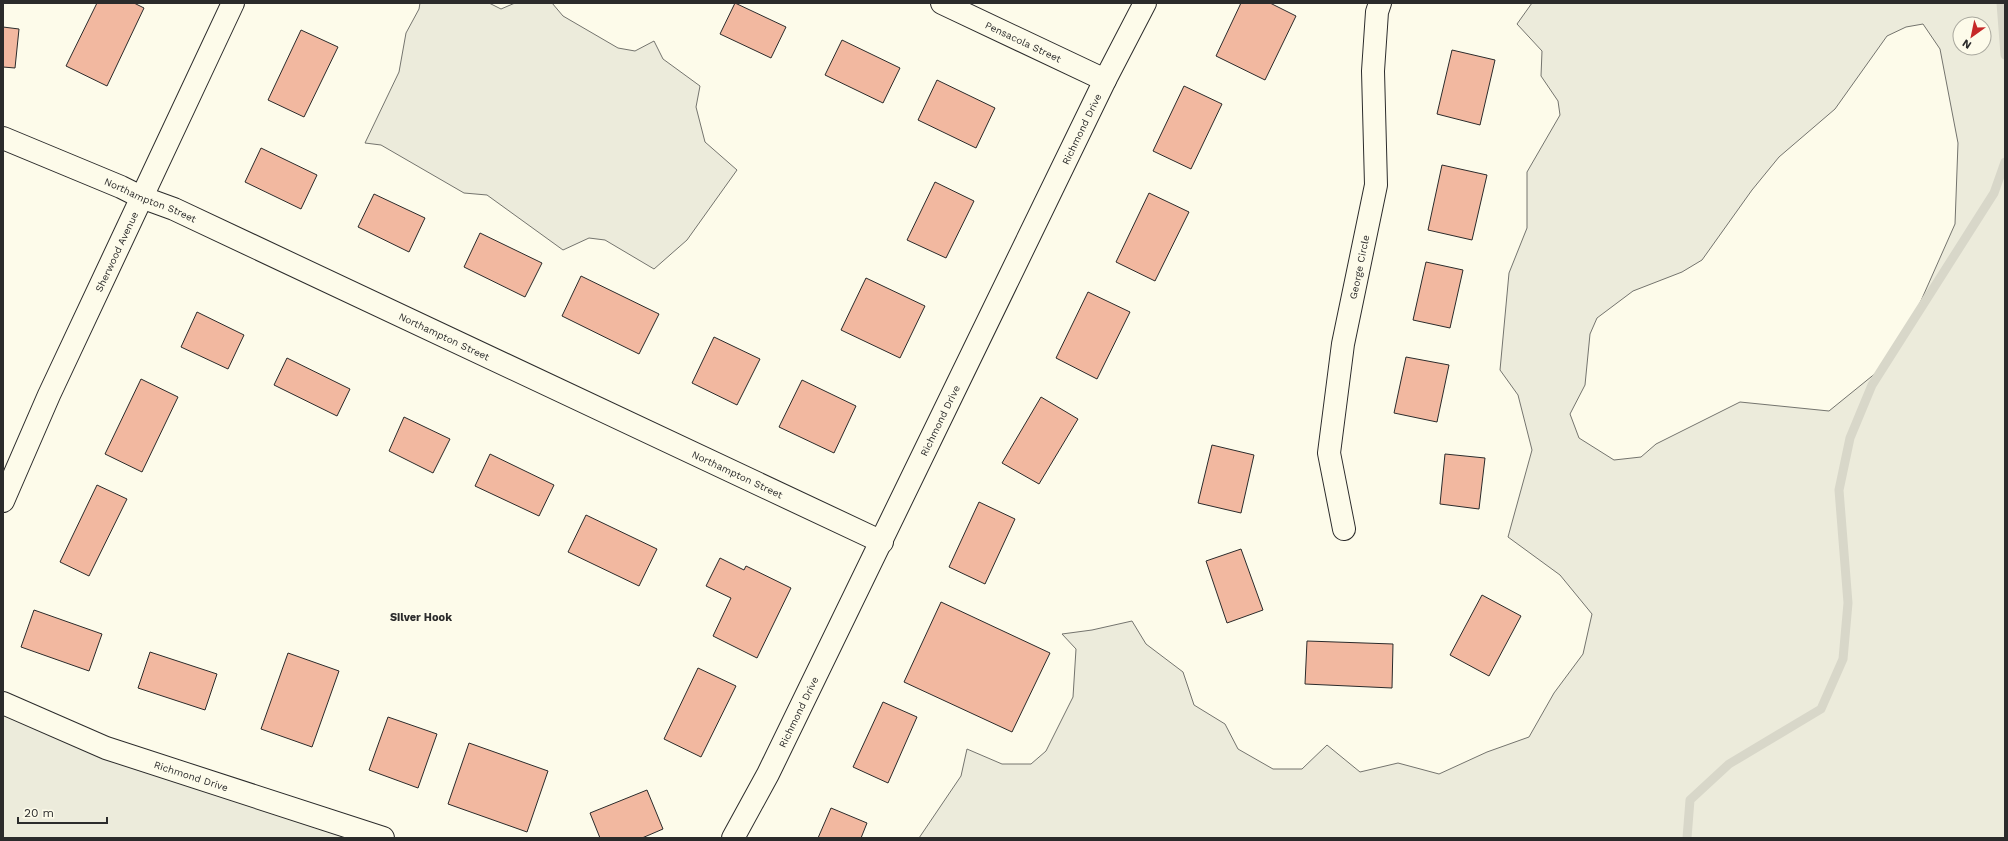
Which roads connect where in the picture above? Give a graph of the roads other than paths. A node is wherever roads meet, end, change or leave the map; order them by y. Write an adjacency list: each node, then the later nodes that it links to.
1 (233, 3): 7 (street, Sherwood Avenue)
2 (942, 3): 5 (street, Pensacola Street)
3 (1145, 3): 5 (street, Richmond Drive)
4 (1380, 3): 9 (street, George Circle)
5 (1105, 80): 10 (street, Richmond Drive)
6 (3, 138): 7 (street, Northampton Street)
7 (141, 197): 8 (street, Sherwood Avenue); 10 (street, Northampton Street)
8 (3, 501)
9 (1344, 529)
10 (882, 542): 13 (street, Richmond Drive)
11 (3, 703): 12 (street, Richmond Drive)
12 (383, 838)
13 (733, 838)

